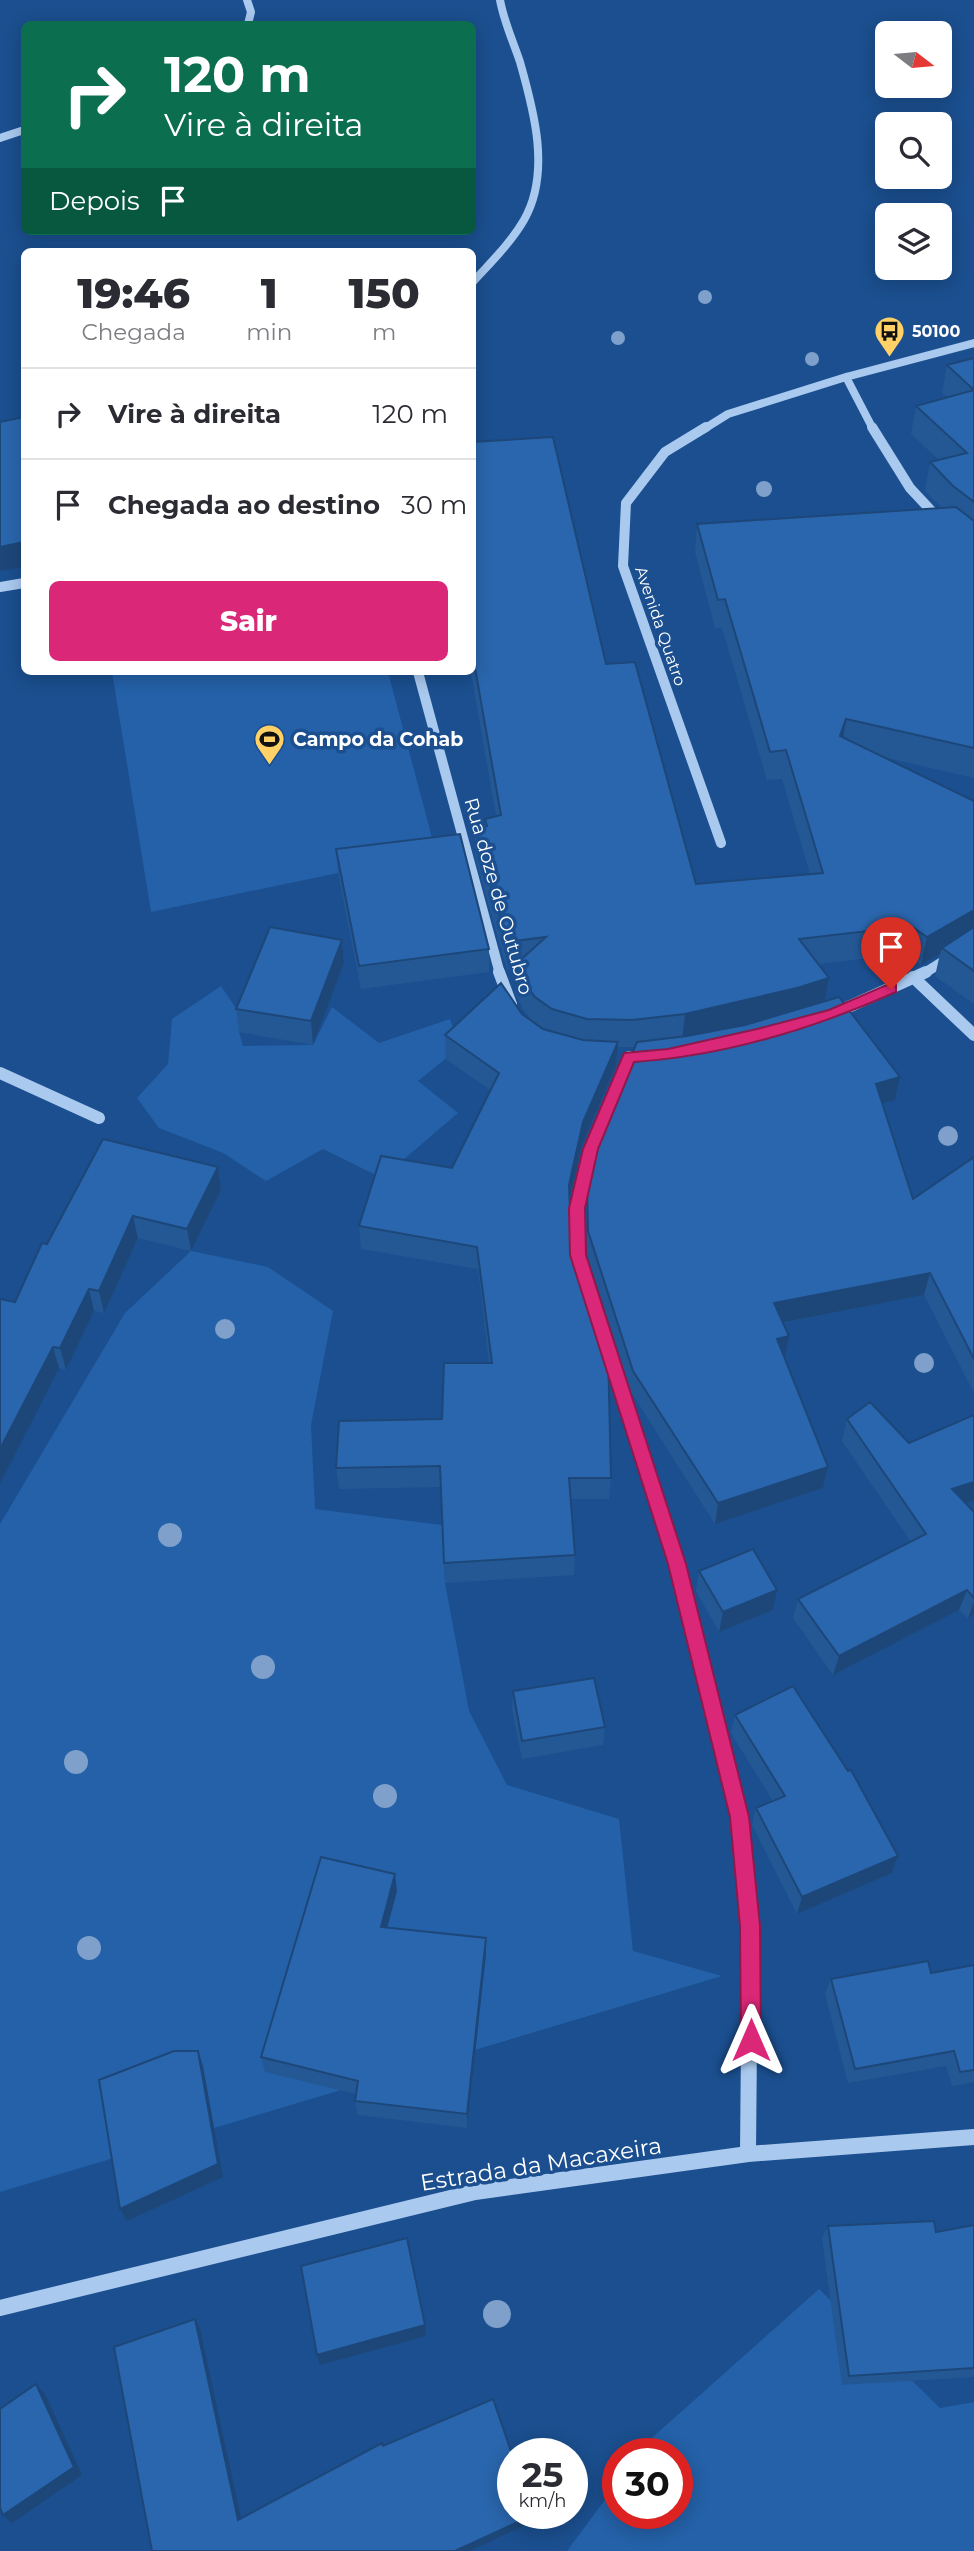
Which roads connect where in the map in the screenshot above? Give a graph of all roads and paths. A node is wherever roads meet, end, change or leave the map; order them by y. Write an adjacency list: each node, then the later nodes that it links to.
1 (247, 0): 3 (street)
2 (500, 0): 6 (street)
3 (249, 21)
4 (21, 131): 5 (street)
5 (0, 138)
6 (476, 277)
7 (974, 343): 8 (street, Avenida Quatro)
8 (846, 377): 9 (street); 13 (street, Avenida Quatro)
9 (950, 527)
10 (21, 584): 11 (street)
11 (0, 587)
12 (419, 675): 16 (street, Rua doze de Outubro)
13 (721, 843)
14 (974, 942): 15 (street)
15 (914, 977): 17 (street); 18 (street)
16 (516, 1014)
17 (821, 1017)
18 (974, 1035)
19 (630, 1056): 23 (street)
20 (0, 1073): 21 (street)
21 (99, 1118)
22 (974, 2137): 23 (street, Estrada da Macaxeira)
23 (748, 2154): 24 (street, Estrada da Macaxeira)
24 (0, 2308)

